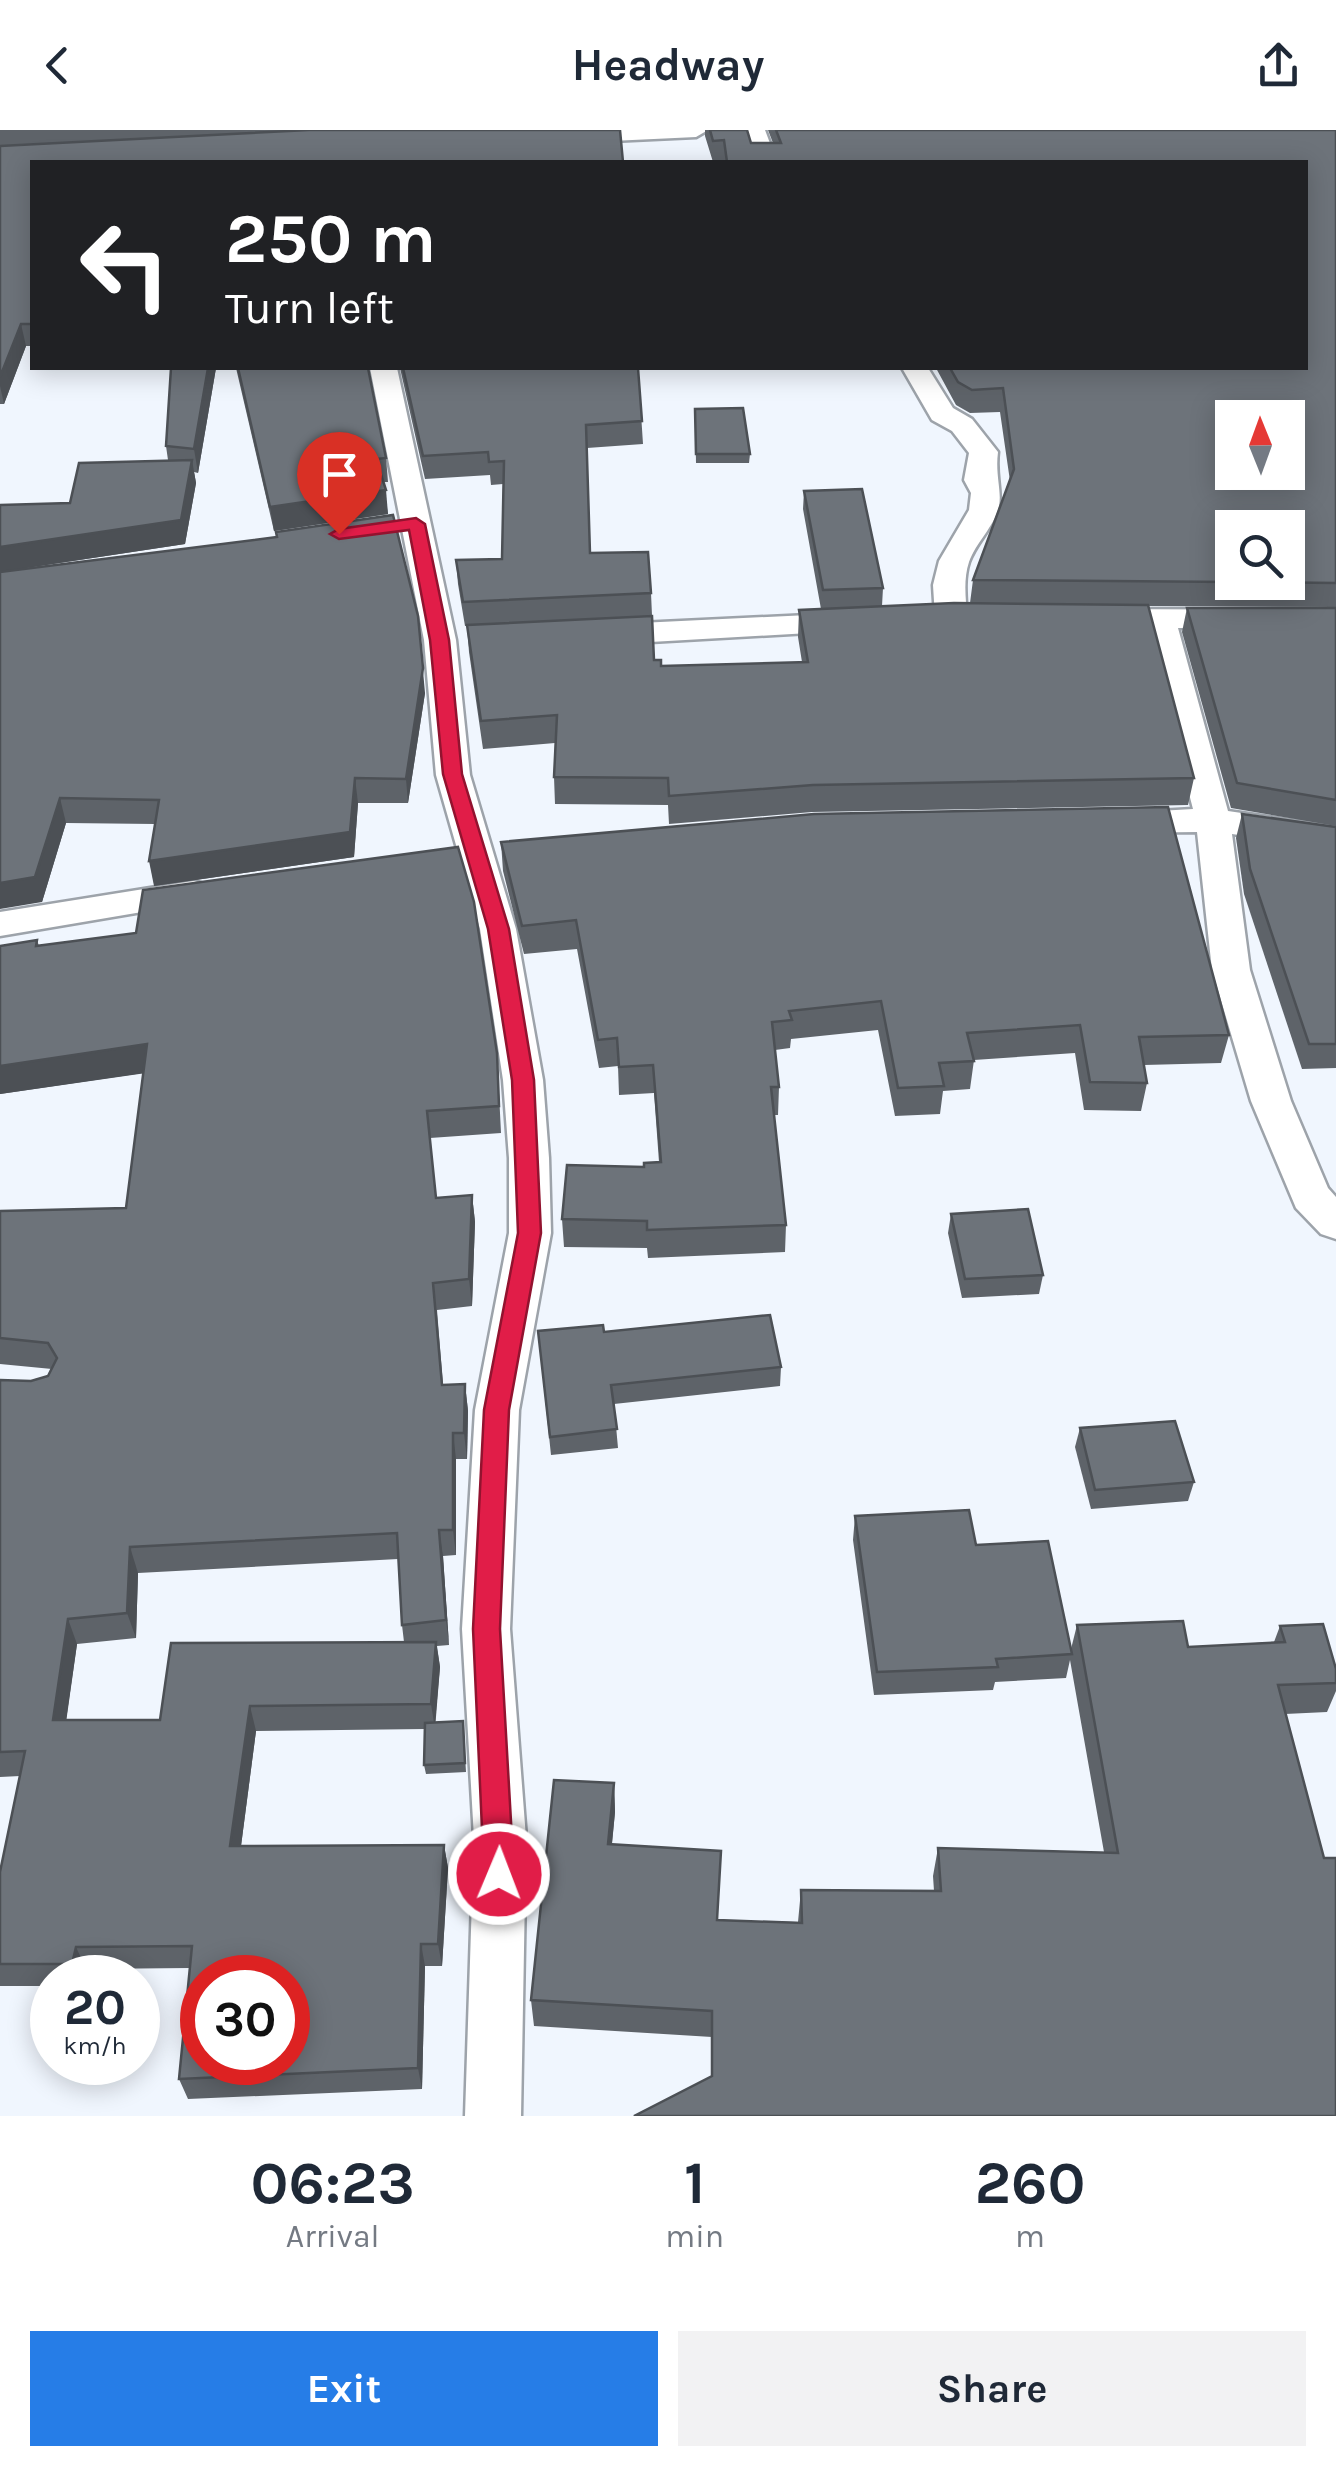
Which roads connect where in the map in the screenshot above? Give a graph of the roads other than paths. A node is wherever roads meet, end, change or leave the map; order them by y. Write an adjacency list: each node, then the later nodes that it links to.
1 (696, 130): 3 (street)
2 (753, 130): 4 (street)
3 (552, 136)
4 (764, 160)
5 (383, 370): 21 (street)
6 (916, 370): 7 (street)
7 (950, 618): 8 (street); 12 (street)
8 (988, 618)
9 (1064, 618): 10 (street)
10 (1160, 618): 11 (street); 15 (street)
11 (1336, 619)
12 (912, 620)
13 (874, 622): 14 (street)
14 (570, 636)
15 (1213, 820): 16 (street); 17 (street); 20 (street)
16 (1094, 823)
17 (1336, 838)
18 (232, 888): 19 (street)
19 (0, 924)
20 (1336, 1223)
21 (493, 2116)

